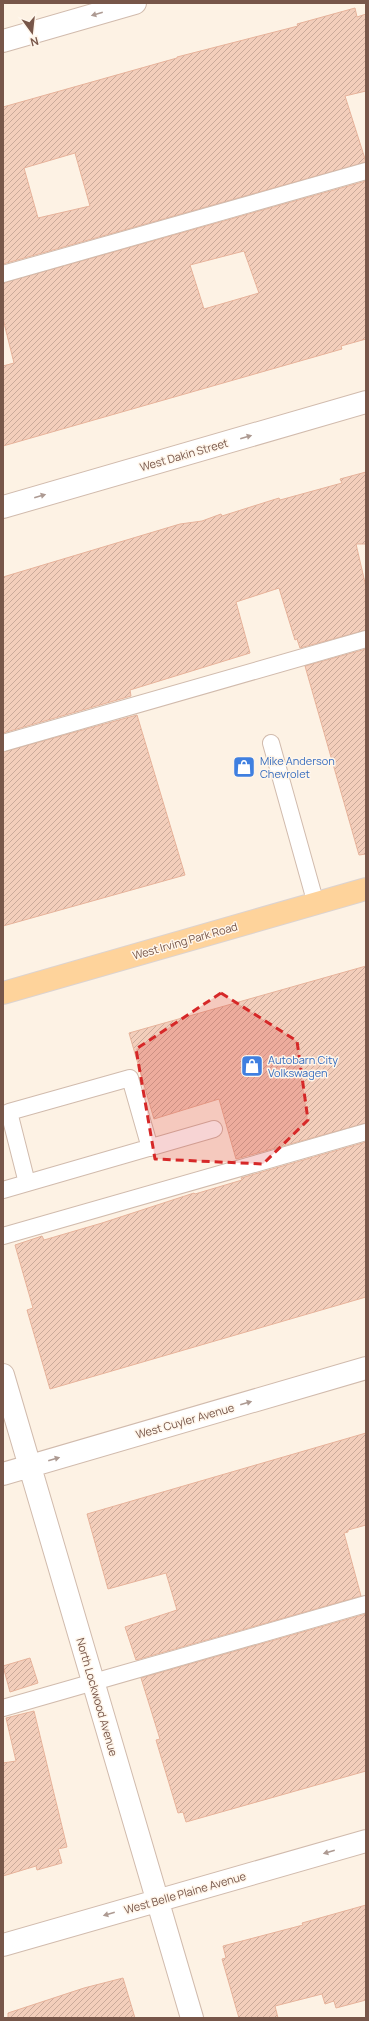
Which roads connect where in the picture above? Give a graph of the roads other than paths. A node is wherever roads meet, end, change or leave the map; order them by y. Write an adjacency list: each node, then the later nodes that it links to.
1 (135, 3): 2 (street, one-way to 2)
2 (3, 41)
3 (366, 170): 4 (lane)
4 (3, 274)
5 (366, 402): 6 (street, West Dakin Street, one-way to 5)
6 (3, 507)
7 (366, 639): 8 (lane)
8 (3, 742)
9 (271, 743): 11 (lane)
10 (366, 890): 11 (main road, West Irving Park Road)
11 (316, 904): 12 (main road, West Irving Park Road)
12 (3, 993)
13 (214, 1129): 15 (lane)
14 (366, 1132): 18 (lane)
15 (150, 1148): 16 (lane); 16 (lane)
16 (27, 1183): 17 (lane)
17 (3, 1190)
18 (3, 1236)
19 (366, 1368): 21 (street, West Cuyler Avenue, one-way to 19)
20 (3, 1375): 21 (street, North Lockwood Avenue)
21 (30, 1466): 22 (street, West Cuyler Avenue); 24 (street, North Lockwood Avenue)
22 (3, 1474)
23 (366, 1604): 24 (lane)
24 (93, 1682): 25 (lane); 27 (street, North Lockwood Avenue)
25 (3, 1708)
26 (366, 1841): 27 (street, West Belle Plaine Avenue, one-way to 27)
27 (157, 1901): 28 (street, West Belle Plaine Avenue, one-way to 28); 29 (street, North Lockwood Avenue)
28 (3, 1945)
29 (192, 2018)

